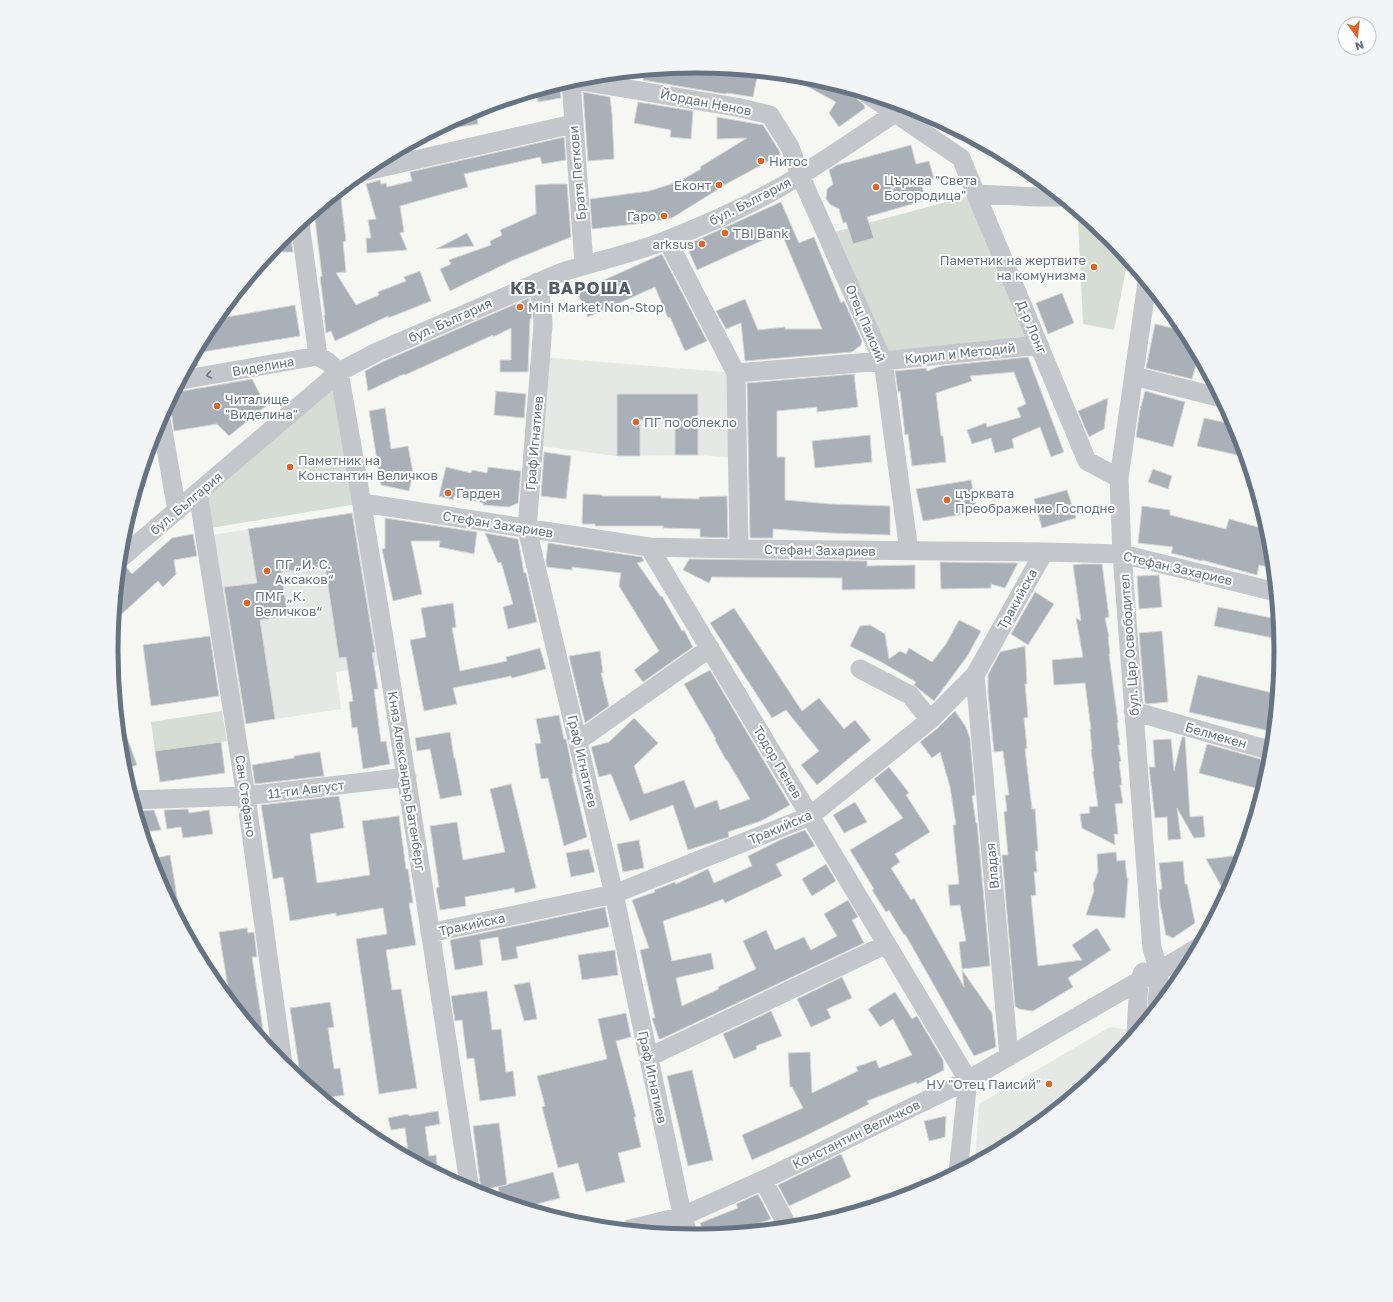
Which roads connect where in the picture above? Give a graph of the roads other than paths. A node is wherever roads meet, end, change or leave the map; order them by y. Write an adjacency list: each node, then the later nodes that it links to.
1 (592, 83): 7 (street, Йордан Ненов)
2 (571, 87): 5 (street, Братя Петкови)
3 (898, 110): 7 (street, бул. България)
4 (902, 111): 8 (street, Д-р Лонг)
5 (573, 124): 6 (street); 12 (street, Братя Петкови)
6 (378, 168)
7 (800, 175): 11 (street, бул. България); 17 (street, Отец Паисий)
8 (976, 194): 9 (street); 15 (street, Д-р Лонг)
9 (1054, 197)
10 (301, 230): 16 (street)
11 (667, 240): 12 (street, бул. България); 19 (street)
12 (584, 264): 13 (street, бул. България)
13 (537, 282): 18 (street, бул. България); 28 (street, Граф Игнатиев)
14 (1146, 288): 20 (street, бул. Цар Освободител)
15 (1039, 345): 17 (street, Кирил и Методий); 24 (street, Д-р Лонг)
16 (318, 356): 18 (street); 21 (street, Виделина, one-way to 21)
17 (883, 361): 19 (street, Кирил и Методий); 31 (street, Отец Паисий)
18 (339, 372): 25 (street, бул. България); 26 (street, Княз Александър Батенберг)
19 (736, 373): 30 (street)
20 (1134, 376): 22 (street); 24 (street, бул. Цар Освободител)
21 (187, 379)
22 (1216, 396)
23 (162, 430): 27 (street)
24 (1118, 478): 34 (street, бул. Цар Освободител)
25 (198, 493): 27 (street, бул. България); 44 (street, Сан Стефано)
26 (363, 504): 28 (street, Стефан Захариев); 43 (street, Княз Александър Батенберг)
27 (177, 511): 33 (street, бул. България)
28 (527, 529): 29 (street, Стефан Захариев); 41 (street, Граф Игнатиев)
29 (649, 547): 30 (street, Стефан Захариев); 36 (street, Тодор Пенев)
30 (739, 549): 31 (street, Стефан Захариев)
31 (909, 551): 32 (street, Стефан Захариев)
32 (1044, 552): 34 (street, Стефан Захариев); 38 (street, Тракийска)
33 (127, 553)
34 (1122, 554): 35 (street, Стефан Захариев); 39 (street, бул. Цар Освободител)
35 (1271, 591)
36 (710, 648): 41 (street); 46 (street, Тодор Пенев)
37 (860, 669): 40 (street)
38 (975, 675): 40 (street, Тракийска); 59 (street, Владая)
39 (1134, 711): 42 (street, Белмекен); 50 (street, бул. Цар Освободител)
40 (930, 720): 46 (street, Тракийска)
41 (578, 741): 47 (street, Граф Игнатиев)
42 (1266, 749)
43 (407, 777): 44 (street, 11-ти Август); 48 (street, Княз Александър Батенберг)
44 (246, 796): 45 (street, 11-ти Август); 58 (street, Сан Стефано)
45 (138, 800)
46 (810, 816): 47 (street, Тракийска); 49 (street, Тодор Пенев)
47 (614, 894): 48 (street, Тракийска); 60 (street, Граф Игнатиев)
48 (430, 933): 64 (street, Княз Александър Батенберг)
49 (887, 944): 60 (street); 61 (street, Тодор Пенев)
50 (1152, 948): 52 (street, бул. Цар Освободител); 53 (street)
51 (1189, 952): 52 (street, Константин Величков)
52 (1159, 971): 53 (street, Константин Величков); 54 (street, бул. Цар Освободител)
53 (1139, 982): 55 (street, Константин Величков); 56 (street)
54 (1157, 1000)
55 (1104, 1001): 57 (street); 59 (street, Константин Величков)
56 (1136, 1026)
57 (1135, 1027)
58 (280, 1052)
59 (1009, 1056): 61 (street, Константин Величков)
60 (649, 1057): 65 (street, Граф Игнатиев)
61 (968, 1080): 62 (street); 63 (street, Константин Величков)
62 (959, 1166)
63 (763, 1180): 65 (street, Константин Величков); 66 (street)
64 (469, 1182)
65 (683, 1216): 67 (street, Константин Величков); 68 (street, Граф Игнатиев)
66 (785, 1222)
67 (642, 1226)
68 (686, 1229)

